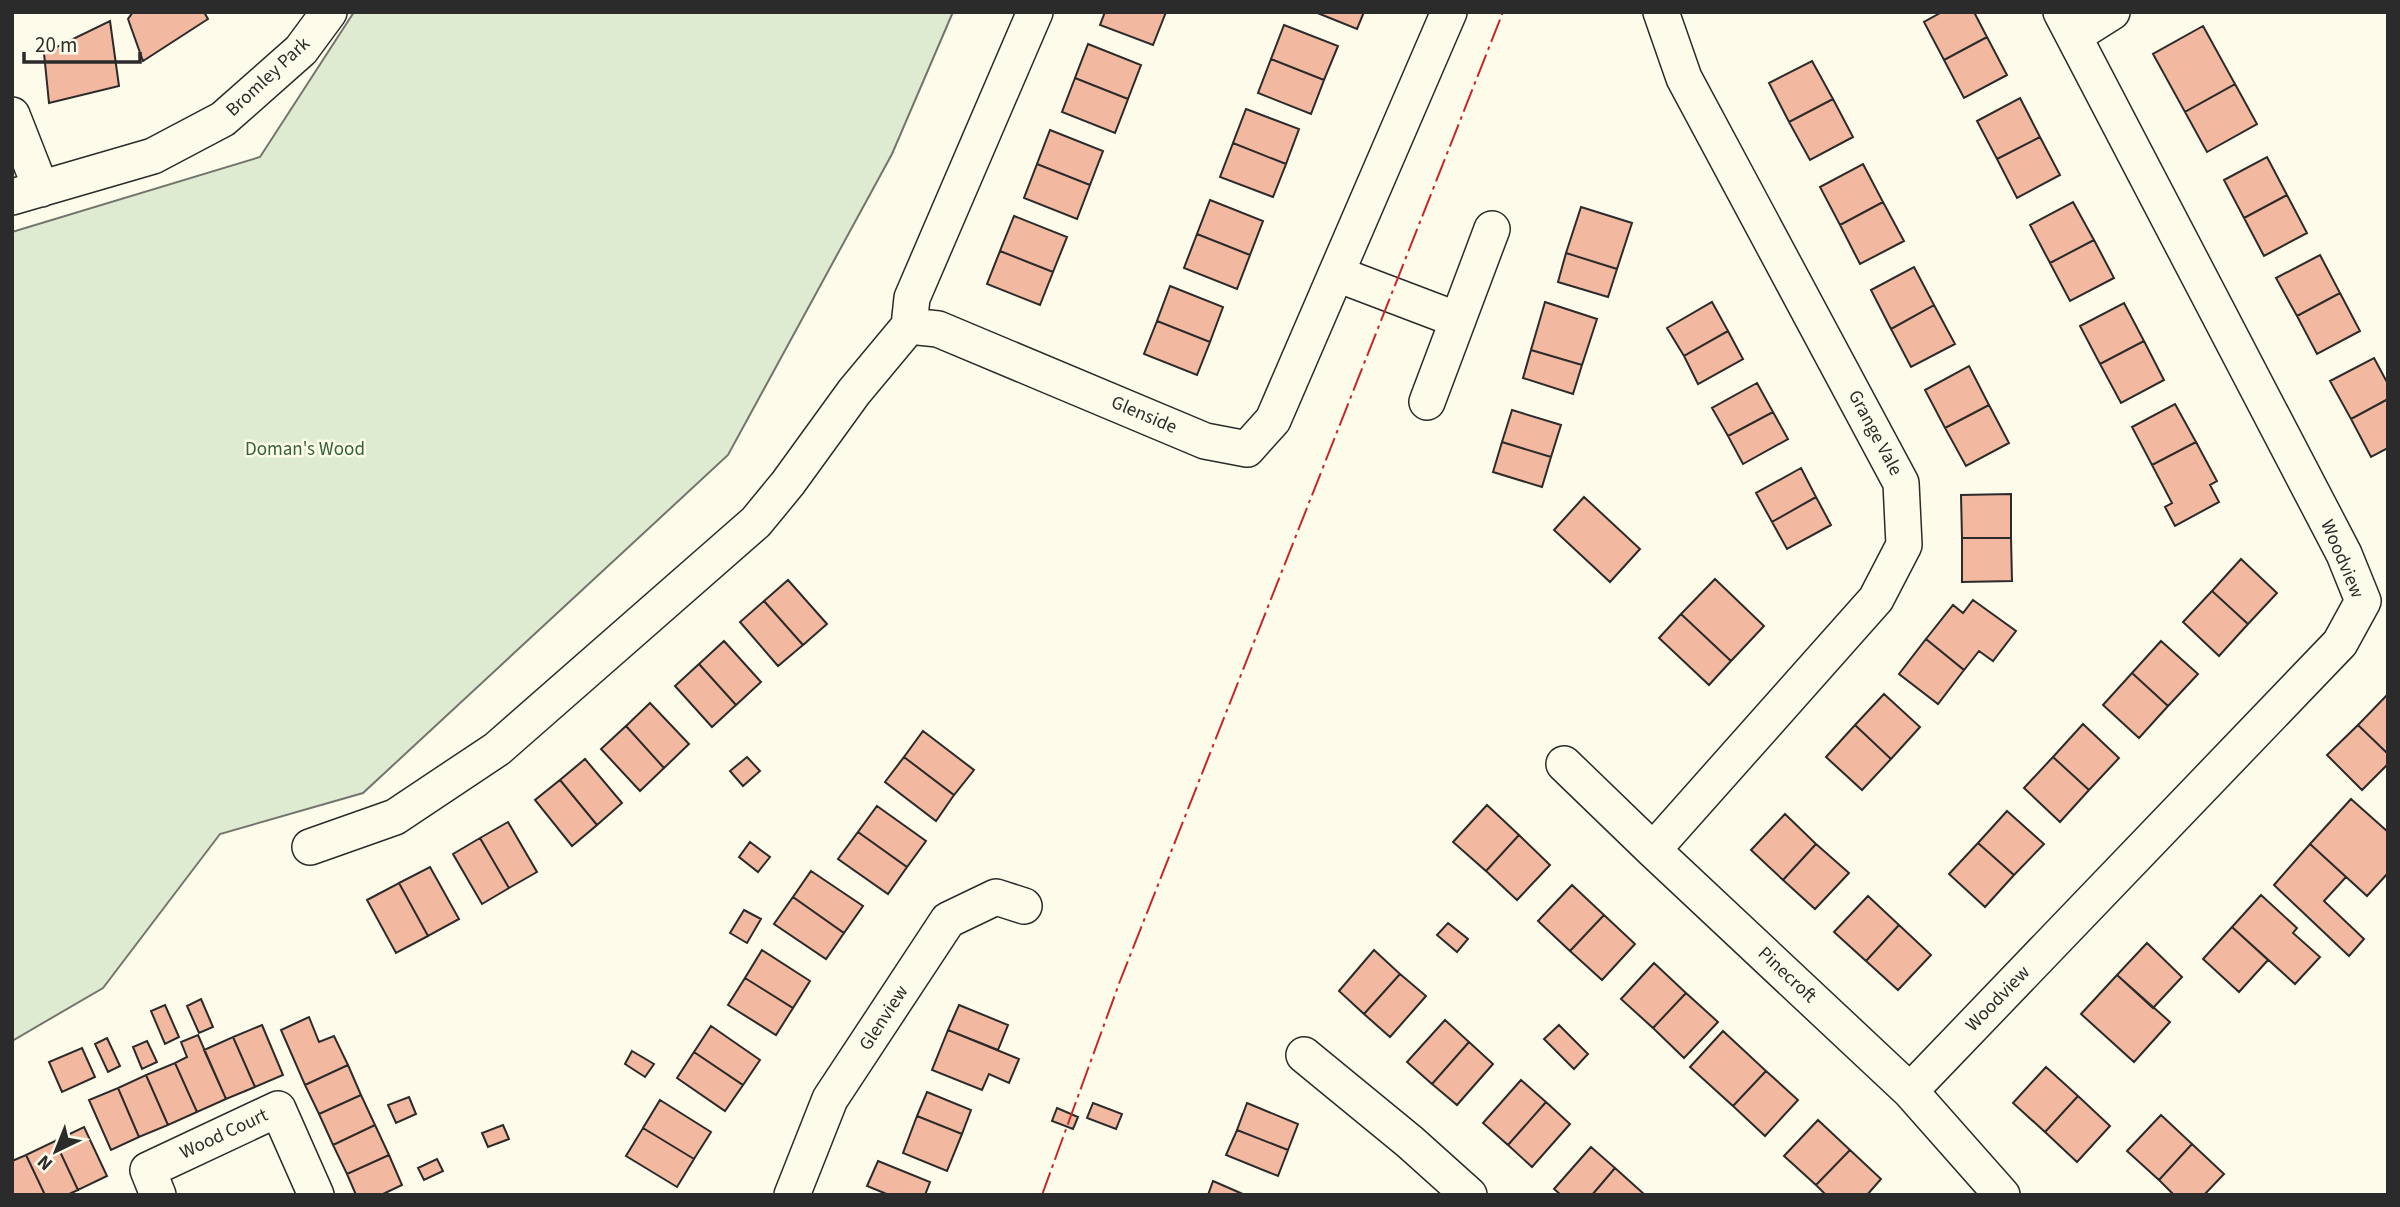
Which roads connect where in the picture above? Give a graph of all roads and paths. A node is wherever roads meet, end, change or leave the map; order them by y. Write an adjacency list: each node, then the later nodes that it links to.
1 (329, 12): 8 (street, Bromley Park)
2 (1035, 12): 12 (street)
3 (1449, 12): 10 (street, Glenside)
4 (1661, 12): 16 (street, Grange Vale)
5 (2112, 12): 6 (street)
6 (2067, 24): 19 (street, Woodview)
7 (12, 115): 8 (street, Bromley Park)
8 (27, 193)
9 (1492, 229): 11 (street)
10 (1337, 274): 11 (street); 12 (street, Glenside)
11 (1458, 320): 13 (street)
12 (909, 326): 15 (street)
13 (1427, 402)
14 (1564, 764): 16 (street, Pinecroft)
15 (310, 848)
16 (1653, 850): 19 (street, Pinecroft)
17 (1024, 906): 22 (street, Glenview)
18 (1304, 1055): 23 (street)
19 (1910, 1091): 24 (street, Pinecroft)
20 (158, 1195): 21 (street, Wood Court)
21 (316, 1195)
22 (792, 1195)
23 (1469, 1195)
24 (2002, 1195)

